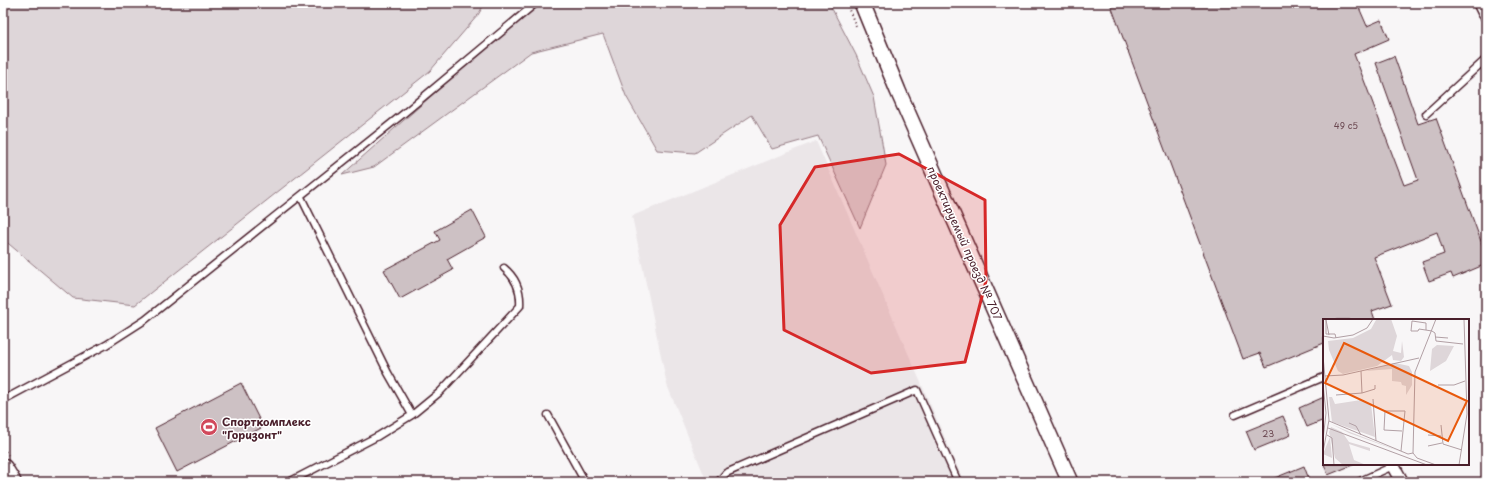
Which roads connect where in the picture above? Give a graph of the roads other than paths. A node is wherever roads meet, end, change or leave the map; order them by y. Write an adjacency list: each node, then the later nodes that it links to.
1 (536, 3): 7 (lane)
2 (862, 3): 21 (street, проектируемый проезд № 707)
3 (1481, 3): 4 (street)
4 (1486, 13)
5 (1486, 59): 6 (lane)
6 (1426, 114)
7 (301, 197): 10 (lane); 11 (lane)
8 (504, 268): 11 (lane)
9 (1323, 377): 13 (lane)
10 (3, 400)
11 (412, 415): 17 (lane)
12 (548, 415): 18 (lane)
13 (1235, 415)
14 (1392, 465): 22 (lane); 23 (street)
15 (3, 469): 16 (main road)
16 (11, 482)
17 (289, 482)
18 (585, 482)
19 (721, 482): 20 (lane)
20 (958, 482)
21 (1070, 482)
22 (1358, 482)
23 (1402, 482)

